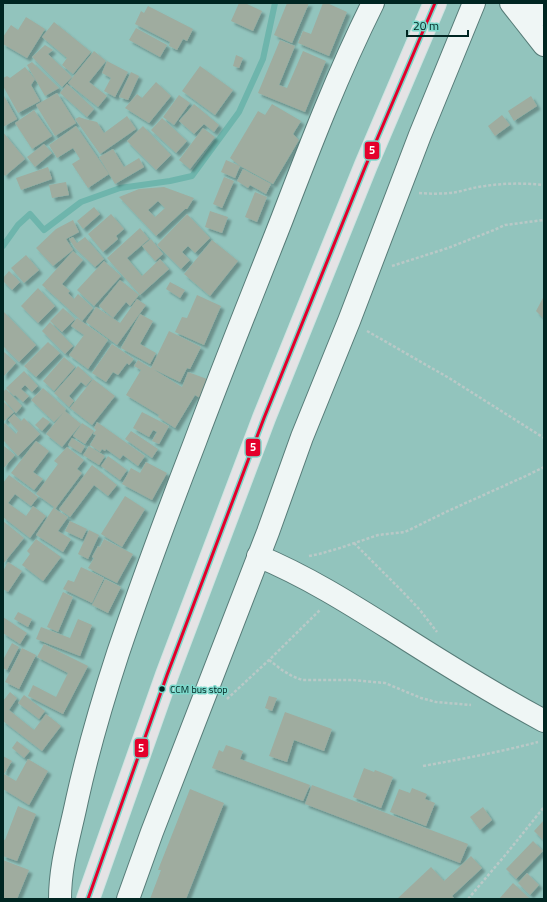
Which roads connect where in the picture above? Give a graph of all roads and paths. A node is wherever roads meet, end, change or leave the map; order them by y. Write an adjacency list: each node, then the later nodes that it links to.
1 (373, 3): 27 (street)
2 (435, 3): 28 (highway)
3 (474, 3): 9 (street)
4 (511, 3): 7 (street)
5 (523, 3): 6 (street)
6 (544, 16)
7 (544, 44)
8 (544, 185): 9 (path)
9 (397, 192): 11 (street)
10 (544, 220): 11 (path)
11 (366, 276): 12 (street)
12 (349, 321): 13 (path); 16 (street)
13 (544, 438)
14 (544, 467): 15 (path)
15 (354, 543): 17 (path); 19 (path)
16 (258, 556): 18 (street); 29 (street)
17 (303, 557)
18 (335, 596): 20 (path); 23 (street)
19 (440, 636)
20 (269, 660): 21 (path); 22 (path)
21 (224, 701)
22 (477, 706)
23 (544, 721)
24 (544, 740): 25 (path)
25 (423, 766)
26 (544, 807): 30 (path)
27 (60, 899)
28 (88, 899)
29 (128, 899)
30 (468, 899)

